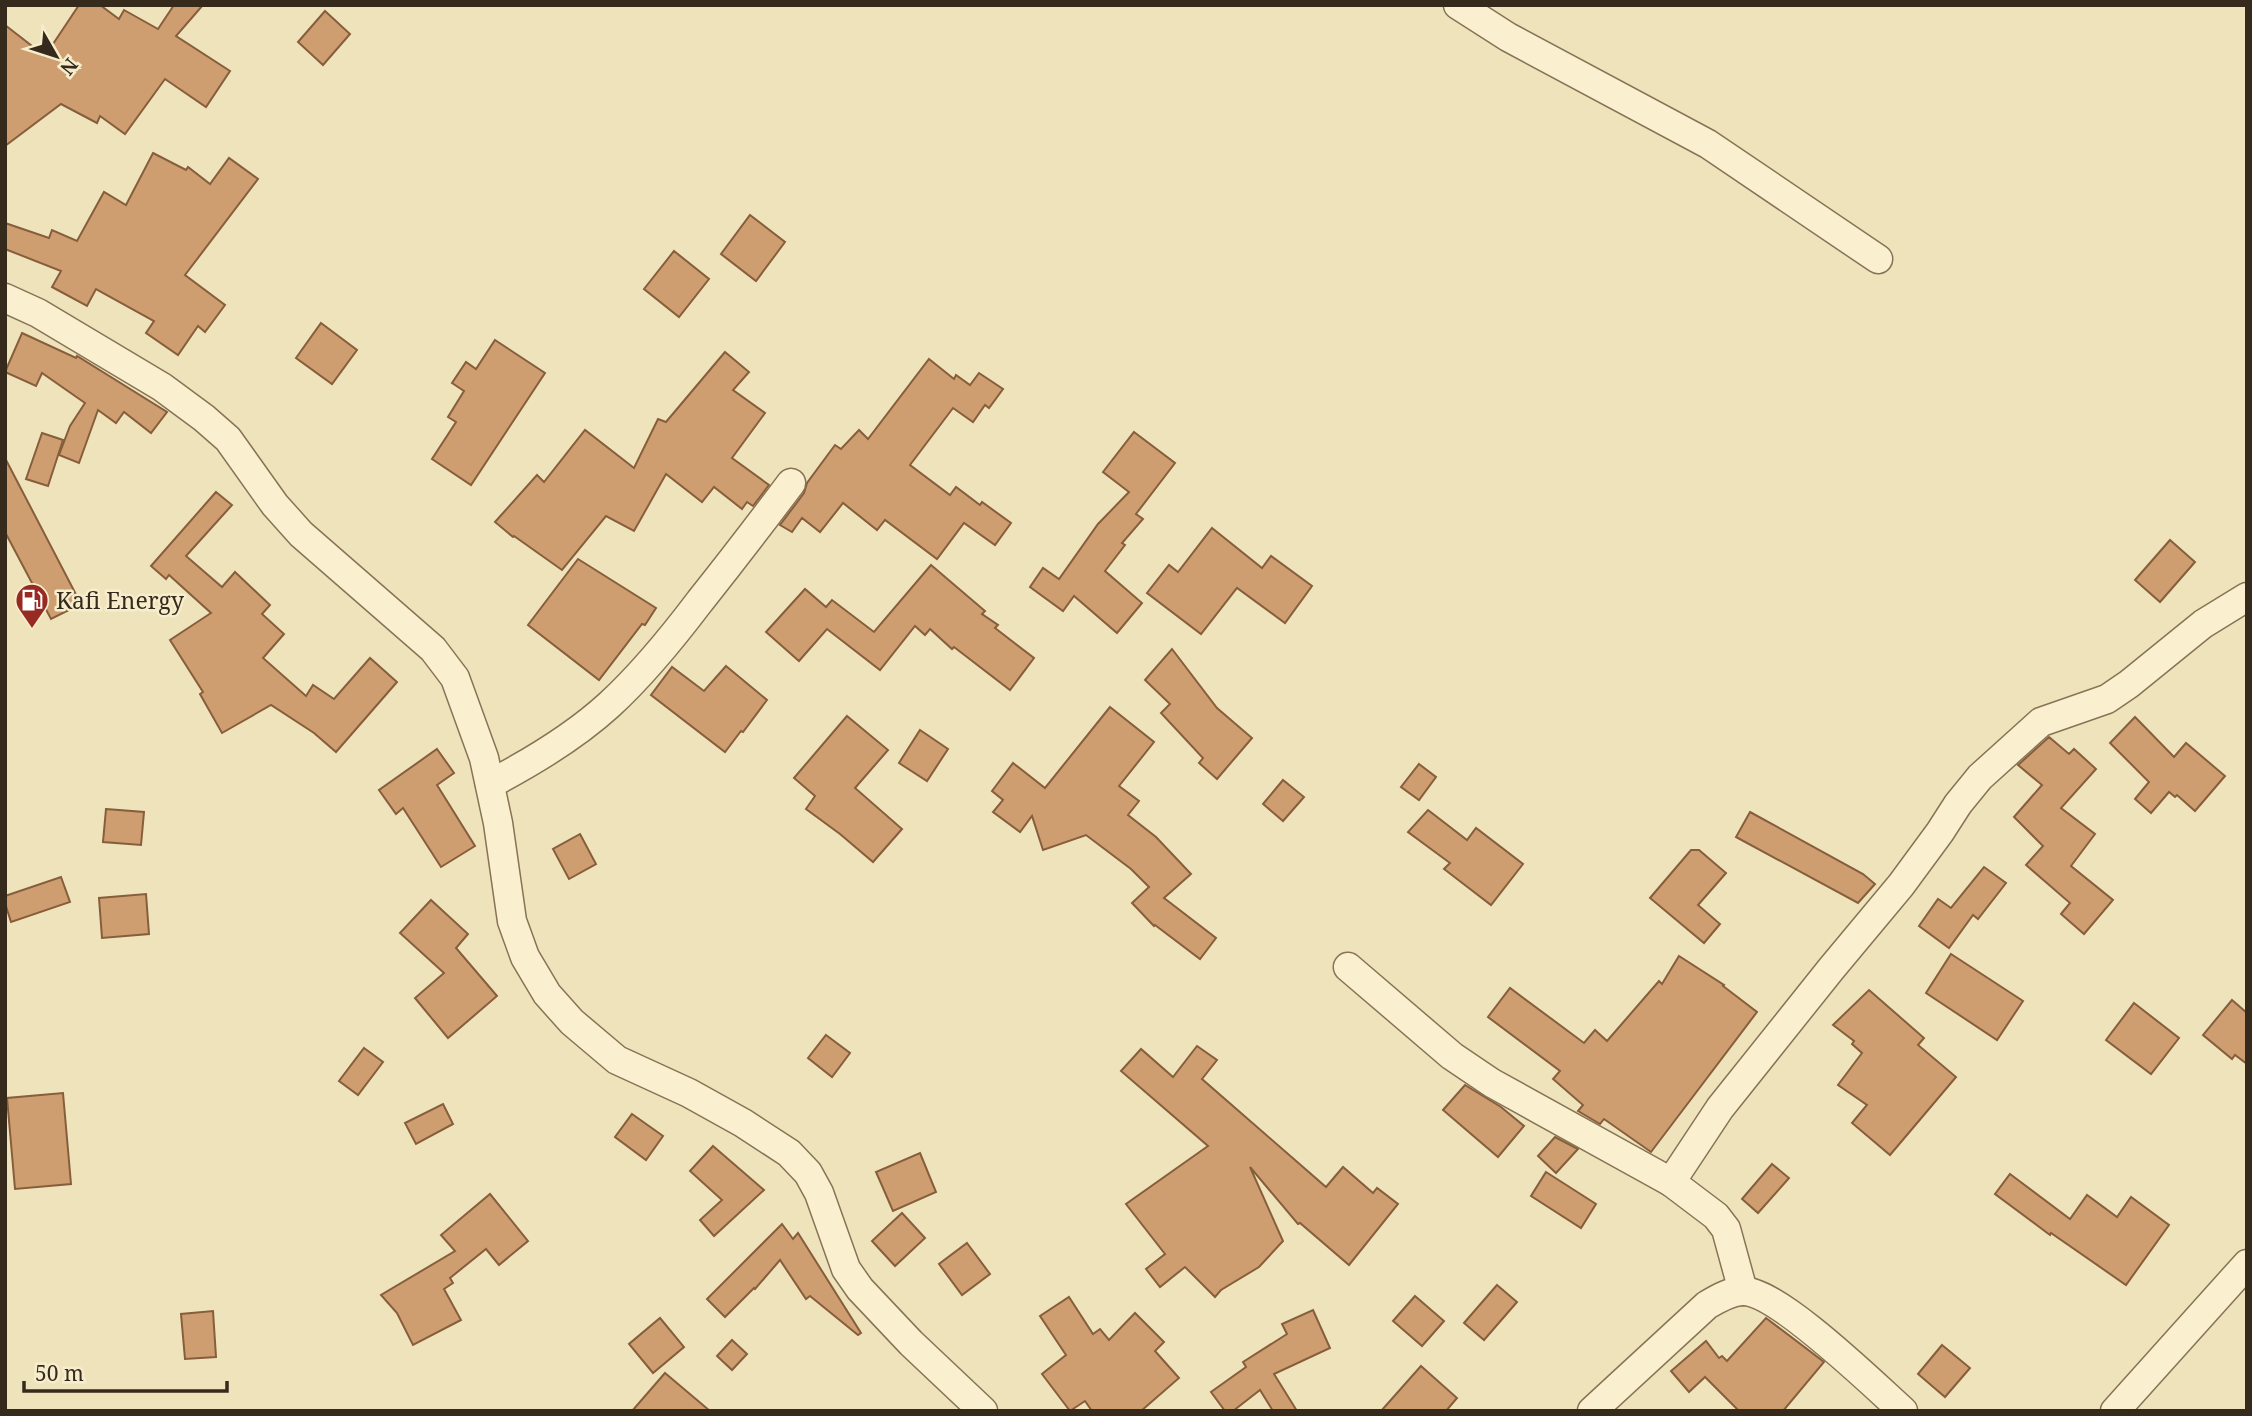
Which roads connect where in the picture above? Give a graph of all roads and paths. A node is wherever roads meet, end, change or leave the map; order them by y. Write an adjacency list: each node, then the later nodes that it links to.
1 (1458, 5): 2 (street)
2 (1878, 259)
3 (5, 298): 6 (street)
4 (791, 483): 6 (street)
5 (2247, 597): 8 (street)
6 (490, 784): 11 (street)
7 (1348, 967): 8 (street)
8 (1671, 1182): 10 (street)
9 (2247, 1264): 14 (street)
10 (1742, 1291): 12 (street); 13 (street)
11 (983, 1411)
12 (1592, 1411)
13 (1903, 1411)
14 (2115, 1411)

